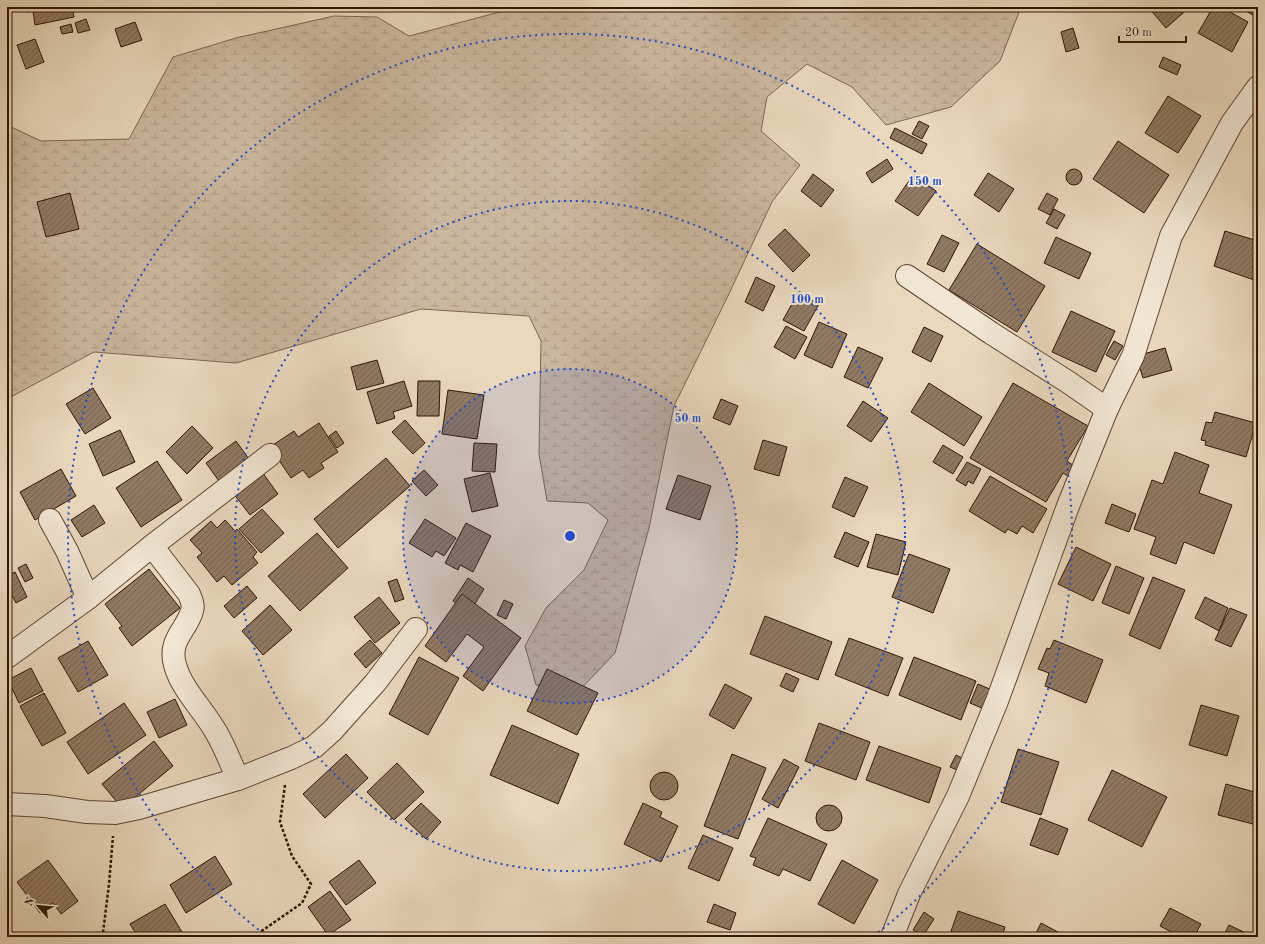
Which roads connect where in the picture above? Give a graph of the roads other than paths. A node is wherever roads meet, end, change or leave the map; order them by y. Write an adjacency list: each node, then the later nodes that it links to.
1 (1258, 87): 3 (street)
2 (907, 276): 3 (street)
3 (1107, 409): 12 (street)
4 (270, 455): 6 (street)
5 (50, 520): 7 (street)
6 (152, 546): 7 (street); 10 (street)
7 (88, 598): 9 (street)
8 (416, 629): 10 (street)
9 (7, 657)
10 (238, 779): 11 (street)
11 (7, 804)
12 (892, 937)

